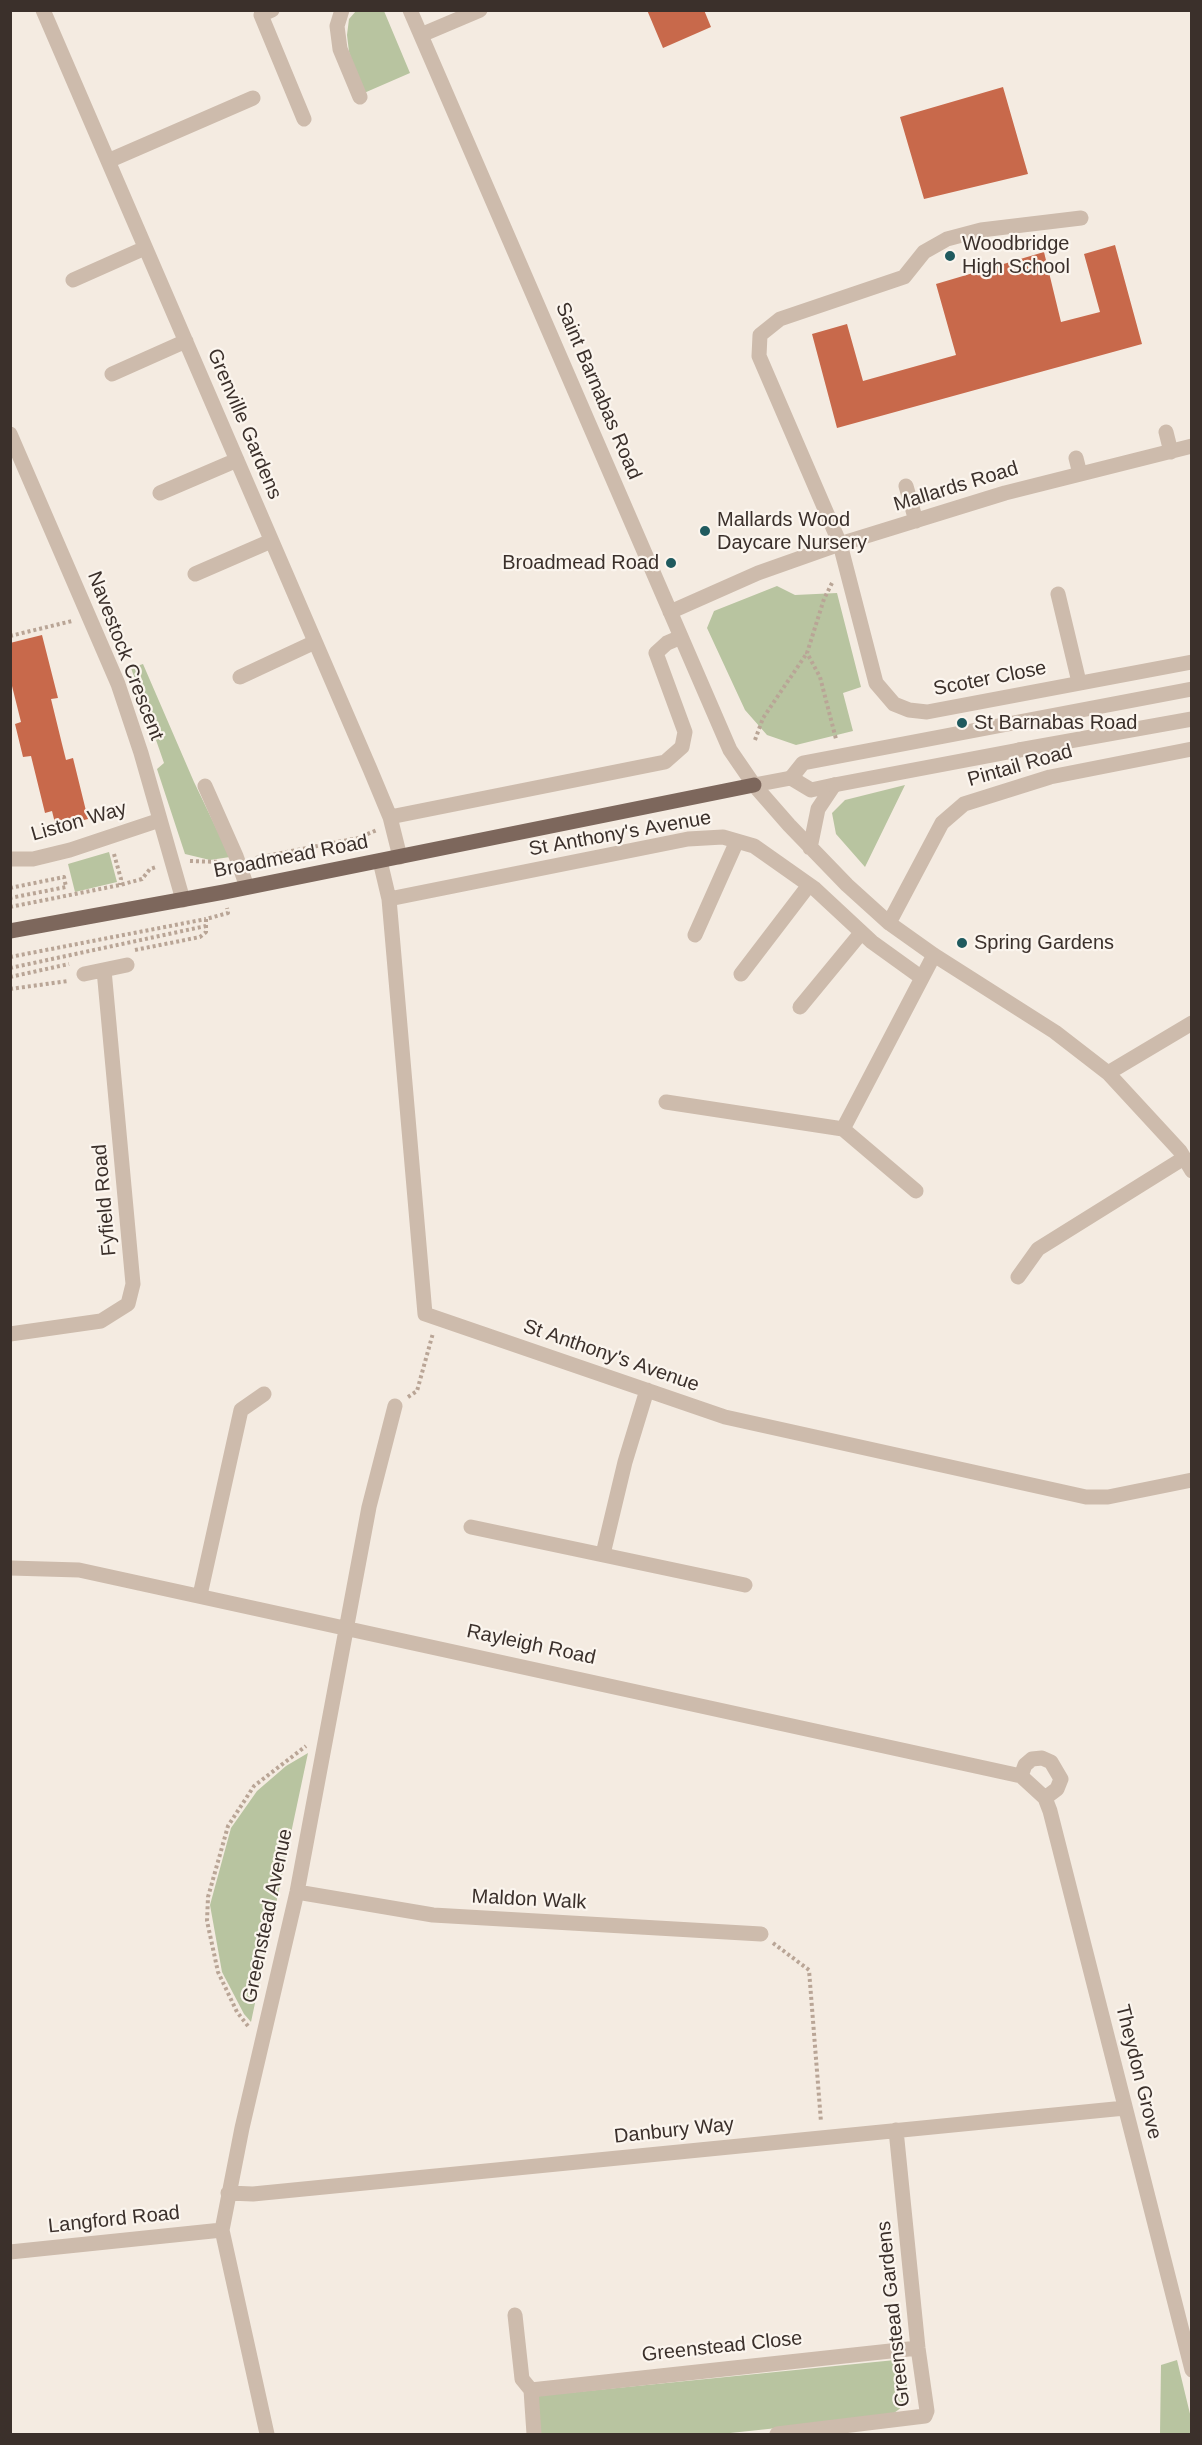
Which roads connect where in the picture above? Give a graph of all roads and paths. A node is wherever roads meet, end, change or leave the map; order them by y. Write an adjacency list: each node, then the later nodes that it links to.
1 (43, 10): 10 (street, Grenville Gardens)
2 (272, 10): 9 (street)
3 (342, 10): 7 (street)
4 (410, 10): 6 (street, Saint Barnabas Road)
5 (480, 10): 6 (street)
6 (421, 35): 31 (street, Saint Barnabas Road)
7 (360, 97)
8 (253, 98): 10 (street)
9 (304, 119)
10 (108, 161): 12 (street, Grenville Gardens)
11 (1081, 218): 27 (street, Scoter Close)
12 (146, 248): 13 (street); 14 (street, Grenville Gardens)
13 (73, 280)
14 (186, 341): 15 (street); 21 (street, Grenville Gardens)
15 (112, 374)
16 (1166, 432): 19 (street)
17 (10, 434): 32 (street, Navestock Crescent)
18 (1191, 446): 19 (street, Mallards Road)
19 (1171, 452): 22 (street, Mallards Road)
20 (1076, 458): 22 (street)
21 (237, 460): 24 (street); 26 (street, Grenville Gardens)
22 (1080, 474): 25 (street, Mallards Road)
23 (906, 486): 25 (street)
24 (160, 493)
25 (916, 521): 27 (street, Mallards Road)
26 (272, 541): 29 (street); 35 (street, Grenville Gardens)
27 (840, 544): 28 (street, Scoter Close); 31 (street, Mallards Road)
28 (844, 561): 36 (path); 39 (street, Scoter Close)
29 (195, 574)
30 (1058, 594): 39 (street)
31 (670, 612): 34 (street, Saint Barnabas Road)
32 (87, 617): 33 (path); 49 (street, Navestock Crescent)
33 (10, 636)
34 (681, 637): 46 (street, Saint Barnabas Road); 50 (street, Broadmead Road)
35 (315, 642): 38 (street); 50 (street, Grenville Gardens)
36 (807, 653): 42 (path); 43 (path)
37 (1191, 662): 39 (street, Scoter Close)
38 (240, 677)
39 (1080, 682)
40 (1191, 689): 45 (street, Broadmead Road, bridge)
41 (1191, 719): 48 (street, bridge)
42 (835, 735)
43 (755, 740)
44 (1191, 749): 69 (street, Pintail Road)
45 (791, 778): 46 (street, Broadmead Road); 48 (street)
46 (754, 784): 53 (street); 55 (main road, Broadmead Road)
47 (205, 786): 56 (street)
48 (834, 786): 53 (street)
49 (160, 820): 51 (street, Liston Way); 58 (street, Navestock Crescent)
50 (391, 821): 55 (street, Grenville Gardens); 56 (path)
51 (109, 837): 54 (street, Liston Way); 60 (path)
52 (737, 841): 59 (street, St Anthony's Avenue); 66 (street, St Anthony's Avenue); 73 (street)
53 (810, 848): 69 (street)
54 (11, 857)
55 (400, 857): 57 (main road, Broadmead Road)
56 (238, 861): 58 (path); 61 (street)
57 (380, 861): 61 (main road, Broadmead Road); 66 (street)
58 (171, 864): 60 (path); 65 (street, Navestock Crescent)
59 (809, 885): 72 (street, St Anthony's Avenue); 80 (street)
60 (118, 886): 63 (path); 67 (path)
61 (247, 887): 65 (main road, Broadmead Road)
62 (10, 888): 64 (path)
63 (117, 894)
64 (10, 898)
65 (183, 900): 71 (main road, Broadmead Road)
66 (389, 900): 92 (street)
67 (10, 907)
68 (206, 919): 75 (path)
69 (889, 923): 74 (street)
70 (206, 926): 77 (path)
71 (10, 931)
72 (861, 933): 81 (street, St Anthony's Avenue); 84 (street)
73 (695, 935)
74 (934, 955): 81 (street); 86 (street)
75 (10, 957)
76 (128, 965): 78 (street)
77 (10, 968)
78 (104, 970): 79 (street); 93 (street, Fyfield Road)
79 (84, 974)
80 (741, 974)
81 (922, 978): 88 (street)
82 (71, 982): 83 (path)
83 (10, 989)
84 (800, 1007)
85 (1191, 1023): 86 (street)
86 (1108, 1072): 89 (street)
87 (666, 1102): 88 (street)
88 (843, 1129): 90 (street)
89 (1188, 1164): 91 (street)
90 (916, 1191)
91 (1018, 1277)
92 (437, 1318): 94 (street, St Anthony's Avenue); 96 (path)
93 (10, 1334)
94 (646, 1390): 97 (street, St Anthony's Avenue); 99 (street)
95 (264, 1394): 102 (street)
96 (395, 1406): 103 (street, Greenstead Avenue)
97 (1191, 1480)
98 (471, 1527): 99 (street)
99 (603, 1554): 101 (street)
100 (10, 1568): 102 (street, Rayleigh Road)
101 (745, 1585)
102 (200, 1595): 103 (street, Rayleigh Road)
103 (348, 1627): 104 (street, Greenstead Avenue); 105 (street, Rayleigh Road)
104 (324, 1741): 107 (street, Greenstead Avenue); 109 (path)
105 (1021, 1776): 106 (street, Rayleigh Road); 106 (street)
106 (1041, 1793): 110 (street, Theydon Grove)
107 (297, 1892): 108 (street, Maldon Walk); 109 (street, Greenstead Avenue)
108 (761, 1934): 112 (path)
109 (261, 2044): 113 (street, Greenstead Avenue)
110 (1125, 2108): 111 (street, Danbury Way); 118 (street, Theydon Grove)
111 (896, 2130): 112 (street, Danbury Way); 117 (street, Greenstead Gardens)
112 (822, 2137): 113 (street, Danbury Way)
113 (228, 2193): 114 (street, Greenstead Avenue)
114 (222, 2230): 115 (street, Langford Road); 120 (street, Greenstead Avenue)
115 (10, 2252)
116 (515, 2315): 119 (street)
117 (918, 2348): 119 (street, Greenstead Close); 122 (street, Greenstead Gardens)
118 (1191, 2370)
119 (531, 2390): 121 (street)
120 (267, 2434)
121 (534, 2434)
122 (777, 2434)

